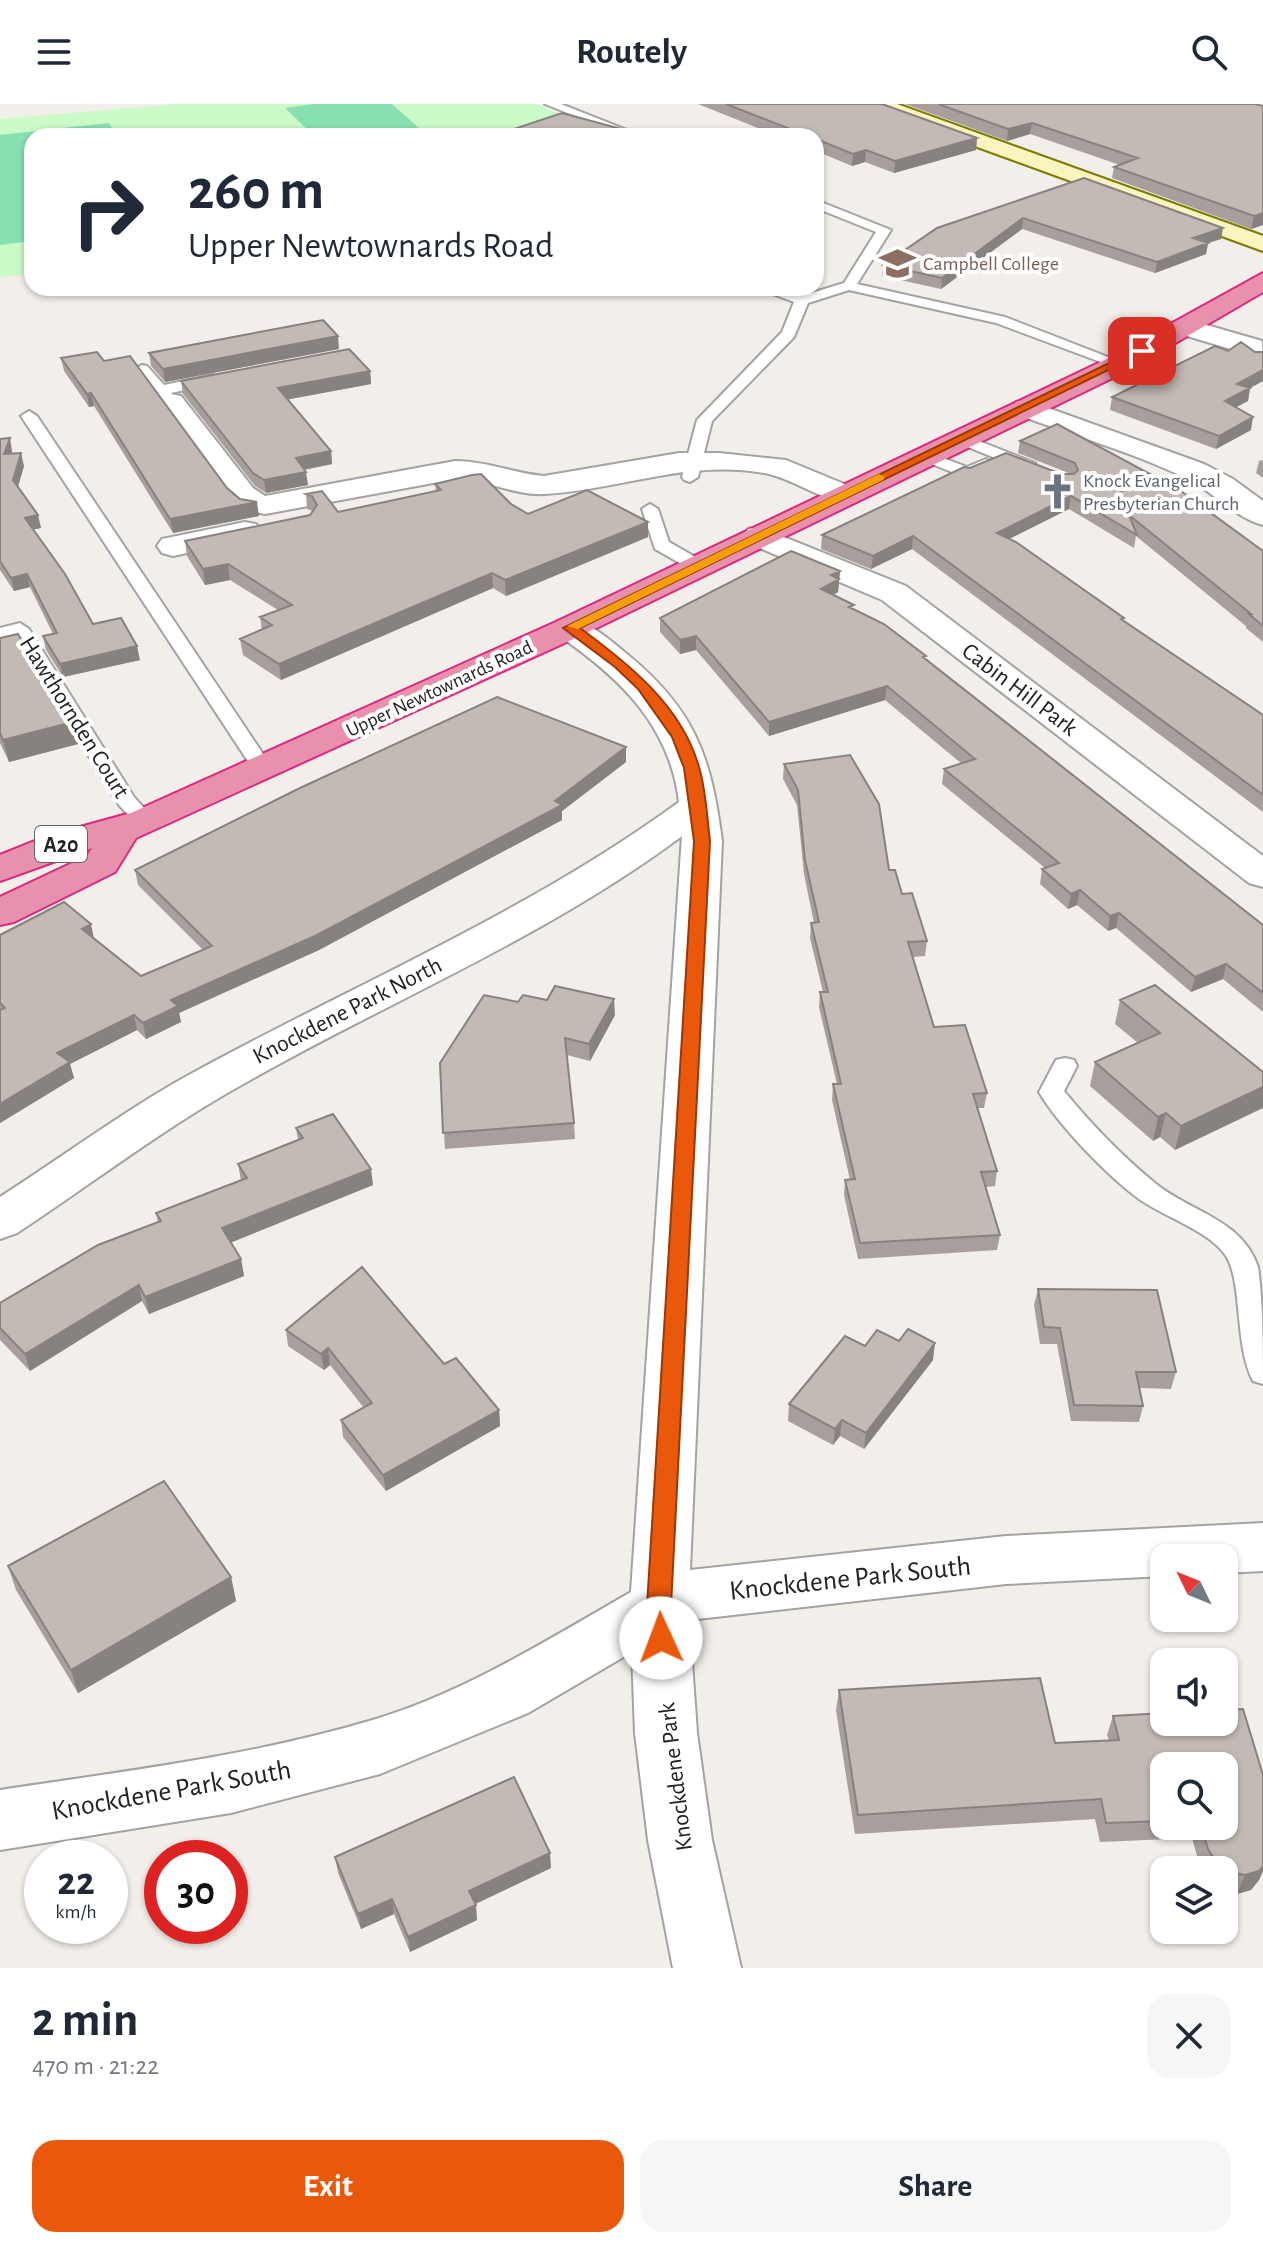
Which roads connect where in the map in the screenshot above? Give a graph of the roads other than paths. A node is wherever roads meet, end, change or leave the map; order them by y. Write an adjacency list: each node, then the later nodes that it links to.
1 (551, 104): 3 (lane)
2 (877, 104): 5 (street)
3 (615, 128)
4 (824, 207): 7 (lane)
5 (1263, 244)
6 (1263, 281): 12 (highway, Upper Newtownards Road / A20)
7 (849, 286): 8 (lane); 14 (lane)
8 (824, 293)
9 (789, 296): 11 (lane)
10 (815, 296): 11 (lane)
11 (802, 300): 23 (lane)
12 (1186, 327): 13 (street); 14 (highway, Upper Newtownards Road / A20)
13 (1263, 355)
14 (1119, 364): 18 (highway, Upper Newtownards Road / A20)
15 (142, 369): 17 (lane)
16 (222, 379): 17 (lane)
17 (166, 396): 26 (street)
18 (1026, 408): 20 (highway, Upper Newtownards Road / A20); 28 (street)
19 (29, 416): 34 (lane)
20 (961, 439): 21 (highway, Upper Newtownards Road / A20); 22 (lane)
21 (925, 456): 22 (lane); 25 (highway, Upper Newtownards Road / A20)
22 (1003, 456): 24 (lane)
23 (692, 469): 25 (street); 26 (street)
24 (1041, 471)
25 (843, 494): 29 (highway, Upper Newtownards Road / A20)
26 (319, 496): 30 (street)
27 (650, 509): 31 (lane)
28 (1263, 516)
29 (759, 536): 31 (highway, Upper Newtownards Road / A20); 39 (street, Cabin Hill Park)
30 (173, 546)
31 (698, 566): 32 (highway, Upper Newtownards Road / A20)
32 (570, 628): 34 (highway, Upper Newtownards Road / A20); 35 (street, Knockdene Park)
33 (0, 634): 36 (lane, Hawthornden Court)
34 (263, 769): 36 (highway, Upper Newtownards Road / A20)
35 (698, 806): 44 (street, Knockdene Park North); 47 (street, Knockdene Park)
36 (129, 830): 37 (highway, Upper Newtownards Road / A20); 38 (highway, Upper Newtownards Road / A20); 42 (highway)
37 (0, 869)
38 (48, 874): 40 (highway); 41 (highway, Upper Newtownards Road / A20)
39 (1263, 875)
40 (0, 885)
41 (0, 899)
42 (0, 913)
43 (1065, 1066): 45 (lane)
44 (0, 1221)
45 (1263, 1373)
46 (1263, 1547): 47 (street, Knockdene Park South)
47 (659, 1606): 48 (street, Knockdene Park South); 49 (street, Knockdene Park)
48 (0, 1820)
49 (707, 1968)

